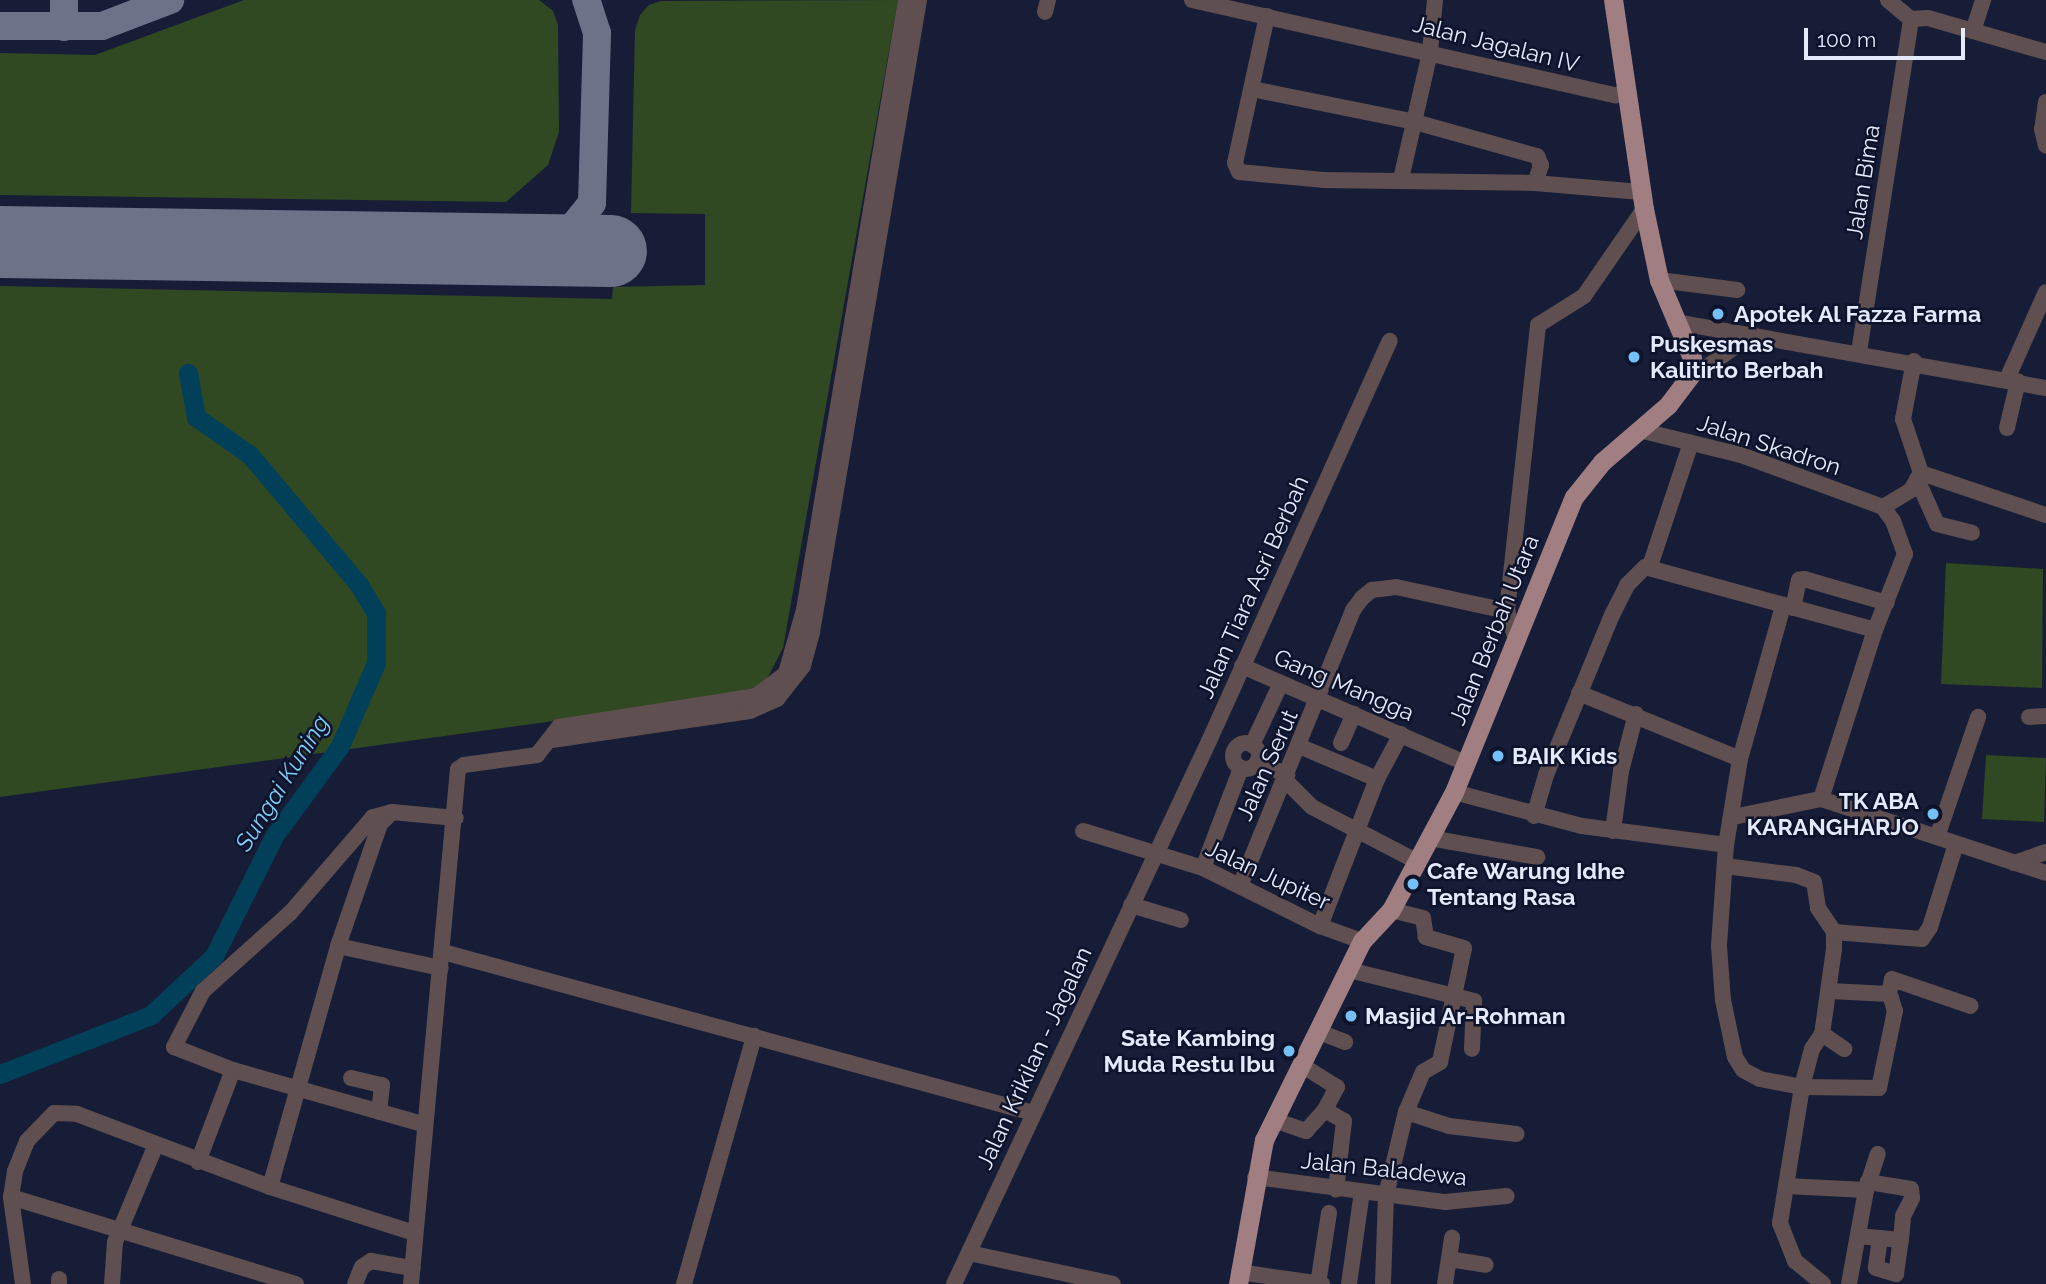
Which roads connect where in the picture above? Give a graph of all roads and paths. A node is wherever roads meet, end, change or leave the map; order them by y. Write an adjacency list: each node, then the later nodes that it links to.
1 (906, 0): 18 (street)
2 (919, 0): 18 (street)
3 (1192, 0): 8 (street, Jalan Jagalan IV)
4 (1435, 0): 11 (street)
5 (1613, 0): 14 (main road)
6 (1888, 0): 9 (street)
7 (1983, 0): 10 (street)
8 (1267, 16): 11 (street, Jalan Jagalan IV); 13 (street)
9 (1912, 19): 10 (street); 28 (street, Jalan Bima)
10 (1973, 31): 12 (street)
11 (1430, 52): 14 (street, Jalan Jagalan IV); 16 (street)
12 (2046, 52)
13 (1252, 89): 16 (street); 19 (street)
14 (1626, 94): 21 (main road)
15 (2046, 102): 17 (street)
16 (1415, 122): 19 (street); 20 (street)
17 (2046, 146)
18 (883, 174): 72 (street)
19 (1401, 179): 20 (street)
20 (1535, 183): 21 (street)
21 (1642, 201): 22 (main road); 43 (street)
22 (1659, 280): 23 (street); 25 (main road)
23 (1737, 290)
24 (2046, 292): 31 (street)
25 (1675, 323): 26 (street); 30 (main road)
26 (1752, 334): 28 (street); 30 (street)
27 (1390, 341): 46 (street, Jalan Tiara Asri Berbah)
28 (1860, 352): 29 (street)
29 (1914, 362): 31 (street); 36 (street)
30 (1693, 372): 34 (main road, Jalan Berbah Utara)
31 (2012, 380): 32 (street); 33 (street)
32 (2046, 388)
33 (2007, 428)
34 (1639, 430): 35 (street, Jalan Skadron); 45 (main road, Jalan Berbah Utara)
35 (1691, 443): 37 (street, Jalan Skadron); 40 (street)
36 (1919, 476): 37 (street); 38 (street); 39 (street)
37 (1883, 507): 41 (street)
38 (2046, 515)
39 (1972, 533)
40 (1650, 566): 42 (street); 48 (street)
41 (1886, 603): 42 (street); 44 (street)
42 (1788, 607): 44 (street); 61 (street)
43 (1507, 611): 45 (street); 49 (street, Jalan Serut)
44 (1875, 631): 68 (street)
45 (1516, 640): 63 (main road, Jalan Berbah Utara)
46 (1242, 666): 47 (street, Gang Mangga); 56 (street, Jalan Tiara Asri Berbah)
47 (1281, 683): 49 (street, Gang Mangga); 58 (street)
48 (1579, 693): 50 (street); 70 (street)
49 (1319, 701): 51 (street, Gang Mangga); 59 (street, Jalan Serut)
50 (1636, 713): 61 (street); 74 (street)
51 (1354, 714): 55 (street, Gang Mangga); 57 (street)
52 (2046, 716): 54 (street)
53 (1978, 717): 76 (street)
54 (2029, 718)
55 (1401, 734): 63 (street, Gang Mangga); 66 (street)
56 (1209, 741): 60 (street); 80 (street, Jalan Tiara Asri Berbah)
57 (1340, 743)
58 (1252, 745): 60 (street); 62 (street)
59 (1299, 746): 65 (street, Jalan Serut); 66 (street)
60 (1234, 751): 64 (street)
61 (1740, 759): 71 (street)
62 (1257, 762): 64 (street); 65 (street)
63 (1467, 764): 67 (main road, Jalan Berbah Utara)
64 (1241, 768): 86 (street)
65 (1286, 777): 75 (street); 88 (street, Jalan Serut)
66 (1377, 779): 75 (street)
67 (1454, 792): 70 (street); 77 (main road, Jalan Berbah Utara)
68 (1821, 799): 71 (street); 76 (street)
69 (392, 812): 72 (street); 95 (street); 110 (street)
70 (1534, 816): 74 (street)
71 (1733, 817): 79 (street)
72 (456, 818): 96 (street)
73 (1083, 831): 80 (street, Jalan Jupiter)
74 (1613, 831): 79 (street)
75 (1357, 832): 83 (street); 92 (street)
76 (1937, 837): 78 (street)
77 (1430, 838): 82 (street); 83 (main road, Jalan Berbah Utara)
78 (1956, 844): 84 (street); 93 (street)
79 (1726, 845): 85 (street)
80 (1155, 850): 86 (street, Jalan Jupiter); 89 (street, Jalan Krikilan - Jagalan)
81 (2046, 852): 84 (street)
82 (1537, 858)
83 (1416, 861): 90 (main road, Jalan Berbah Utara)
84 (2014, 863): 87 (street)
85 (1725, 866): 93 (street); 112 (street)
86 (1203, 868): 88 (street, Jalan Jupiter)
87 (2046, 873)
88 (1240, 886): 92 (street, Jalan Jupiter)
89 (1130, 905): 91 (street); 117 (street, Jalan Krikilan - Jagalan)
90 (1391, 910): 94 (main road, Jalan Berbah Utara); 101 (street)
91 (1181, 920)
92 (1320, 926): 94 (street, Jalan Jupiter)
93 (1834, 932): 99 (street)
94 (1362, 941): 98 (main road, Jalan Berbah Utara)
95 (338, 946): 97 (street); 113 (street)
96 (443, 951): 97 (street); 105 (street)
97 (441, 968): 119 (street)
98 (1349, 970): 101 (street); 103 (main road, Jalan Berbah Utara)
99 (1830, 991): 100 (street); 104 (street)
100 (1889, 994): 102 (street); 112 (street)
101 (1455, 997): 107 (street); 116 (street)
102 (1971, 1006)
103 (1319, 1032): 106 (street); 109 (main road, Jalan Berbah Utara)
104 (1822, 1034): 108 (street); 112 (street)
105 (754, 1036): 117 (street); 149 (street)
106 (1345, 1042)
107 (1472, 1049)
108 (1844, 1049)
109 (1303, 1066): 114 (street); 118 (main road, Jalan Berbah Utara)
110 (233, 1070): 113 (street); 123 (street)
111 (351, 1078): 115 (street)
112 (1802, 1087): 125 (street)
113 (299, 1090): 115 (street); 127 (street)
114 (1325, 1110): 118 (street); 128 (street)
115 (379, 1112): 119 (street)
116 (1406, 1112): 120 (street); 130 (street)
117 (1032, 1113): 140 (street, Jalan Krikilan - Jagalan)
118 (1274, 1119): 124 (main road, Jalan Berbah Utara)
119 (423, 1124): 135 (street)
120 (1517, 1134)
121 (155, 1147): 123 (street); 131 (street); 134 (street)
122 (1878, 1154): 126 (street)
123 (198, 1162): 127 (street)
124 (1255, 1177): 128 (street, Jalan Baladewa); 144 (main road, Jalan Berbah Utara)
125 (1786, 1186): 126 (street); 156 (street)
126 (1867, 1186): 136 (street); 139 (street)
127 (270, 1187): 135 (street)
128 (1336, 1190): 129 (street, Jalan Baladewa)
129 (1362, 1192): 130 (street, Jalan Baladewa); 153 (street)
130 (1386, 1195): 132 (street, Jalan Baladewa); 154 (street)
131 (11, 1196): 134 (street); 145 (street)
132 (1507, 1196)
133 (1329, 1213): 152 (street)
134 (120, 1230): 146 (street); 147 (street)
135 (414, 1233): 143 (street)
136 (1858, 1236): 138 (street); 157 (street)
137 (1452, 1238): 141 (street)
138 (1880, 1238): 139 (street); 139 (street)
139 (1901, 1240)
140 (969, 1253): 150 (street, Jalan Krikilan - Jagalan); 151 (street)
141 (1449, 1259): 142 (street); 155 (street)
142 (1486, 1265)
143 (412, 1276): 148 (street)
144 (1238, 1278): 152 (street)
145 (23, 1284)
146 (112, 1284)
147 (296, 1284)
148 (355, 1284)
149 (684, 1284)
150 (954, 1284)
151 (1113, 1284)
152 (1320, 1284)
153 (1349, 1284)
154 (1383, 1284)
155 (1445, 1284)
156 (1823, 1284)
157 (1849, 1284)

